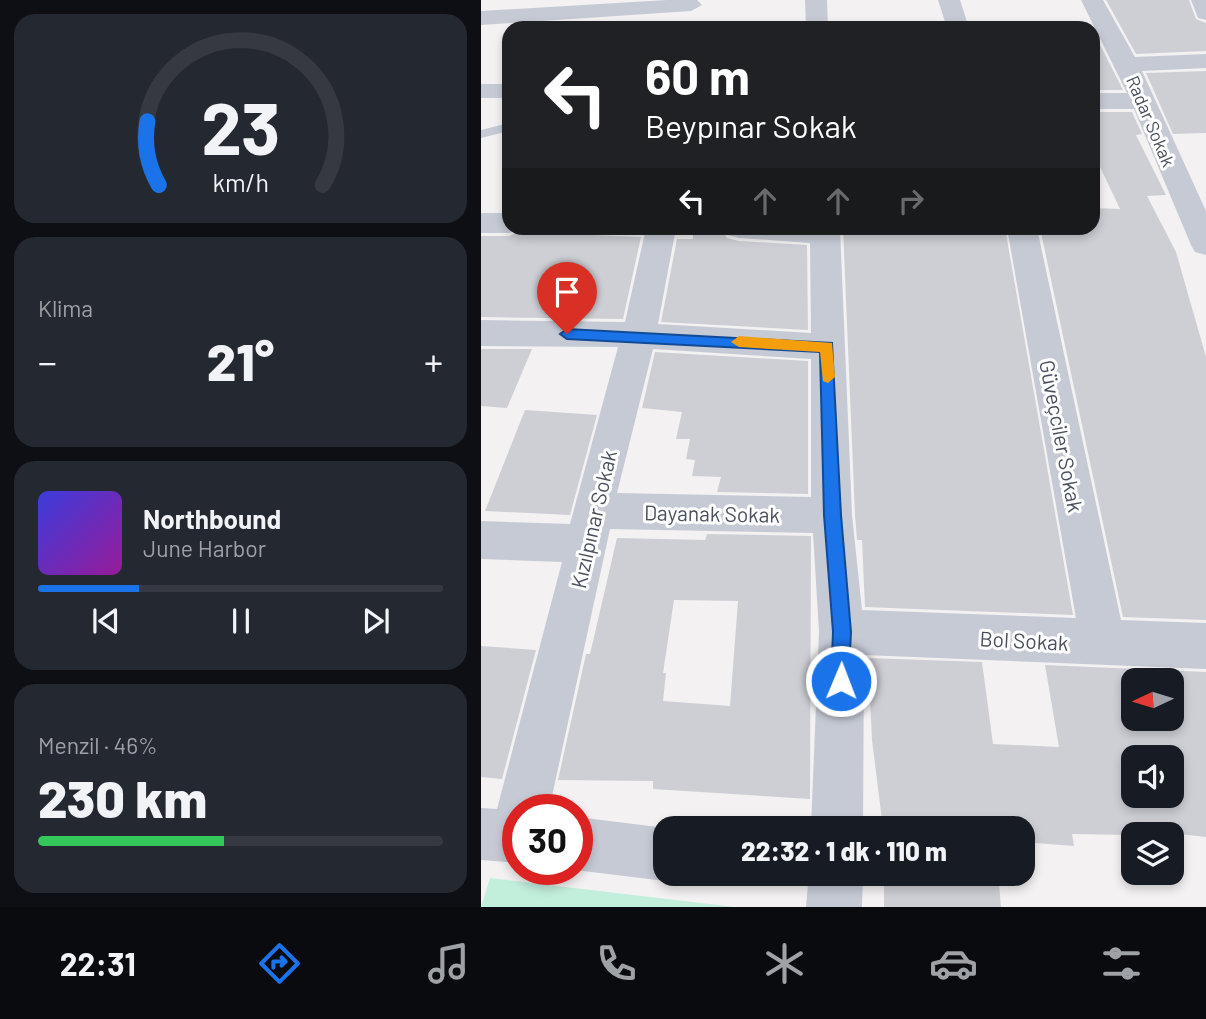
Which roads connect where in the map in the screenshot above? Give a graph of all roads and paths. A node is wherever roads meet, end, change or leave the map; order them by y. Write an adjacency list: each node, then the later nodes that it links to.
1 (816, 0): 9 (street)
2 (949, 0): 10 (street)
3 (1092, 0): 12 (street, Radar Sokak)
4 (1202, 0): 6 (street)
5 (691, 2): 7 (street); 8 (street)
6 (1206, 13)
7 (481, 18)
8 (689, 21)
9 (817, 21)
10 (956, 21)
11 (1206, 61): 12 (street)
12 (1127, 64): 16 (street, Radar Sokak)
13 (481, 91): 14 (street)
14 (502, 91)
15 (1100, 101): 16 (street)
16 (1141, 101): 24 (street, Radar Sokak)
17 (502, 129): 18 (lane)
18 (481, 134)
19 (481, 223): 20 (street)
20 (502, 223)
21 (660, 235): 26 (street, Kızılpınar Sokak)
22 (825, 235): 27 (street)
23 (1023, 235): 32 (street, Güveçciler Sokak)
24 (1206, 245)
25 (481, 333): 26 (street)
26 (639, 335): 27 (street); 29 (street, Kızılpınar Sokak)
27 (827, 347): 28 (street)
28 (832, 515): 29 (street, Dayanak Sokak); 31 (street)
29 (590, 527): 30 (street, Dayanak Sokak); 34 (street, Kızılpınar Sokak)
30 (481, 540)
31 (842, 632): 32 (street, Bol Sokak); 35 (street)
32 (1103, 644): 33 (street, Bol Sokak)
33 (1206, 646)
34 (520, 794)
35 (836, 816)
36 (593, 846): 37 (street)
37 (653, 853)

